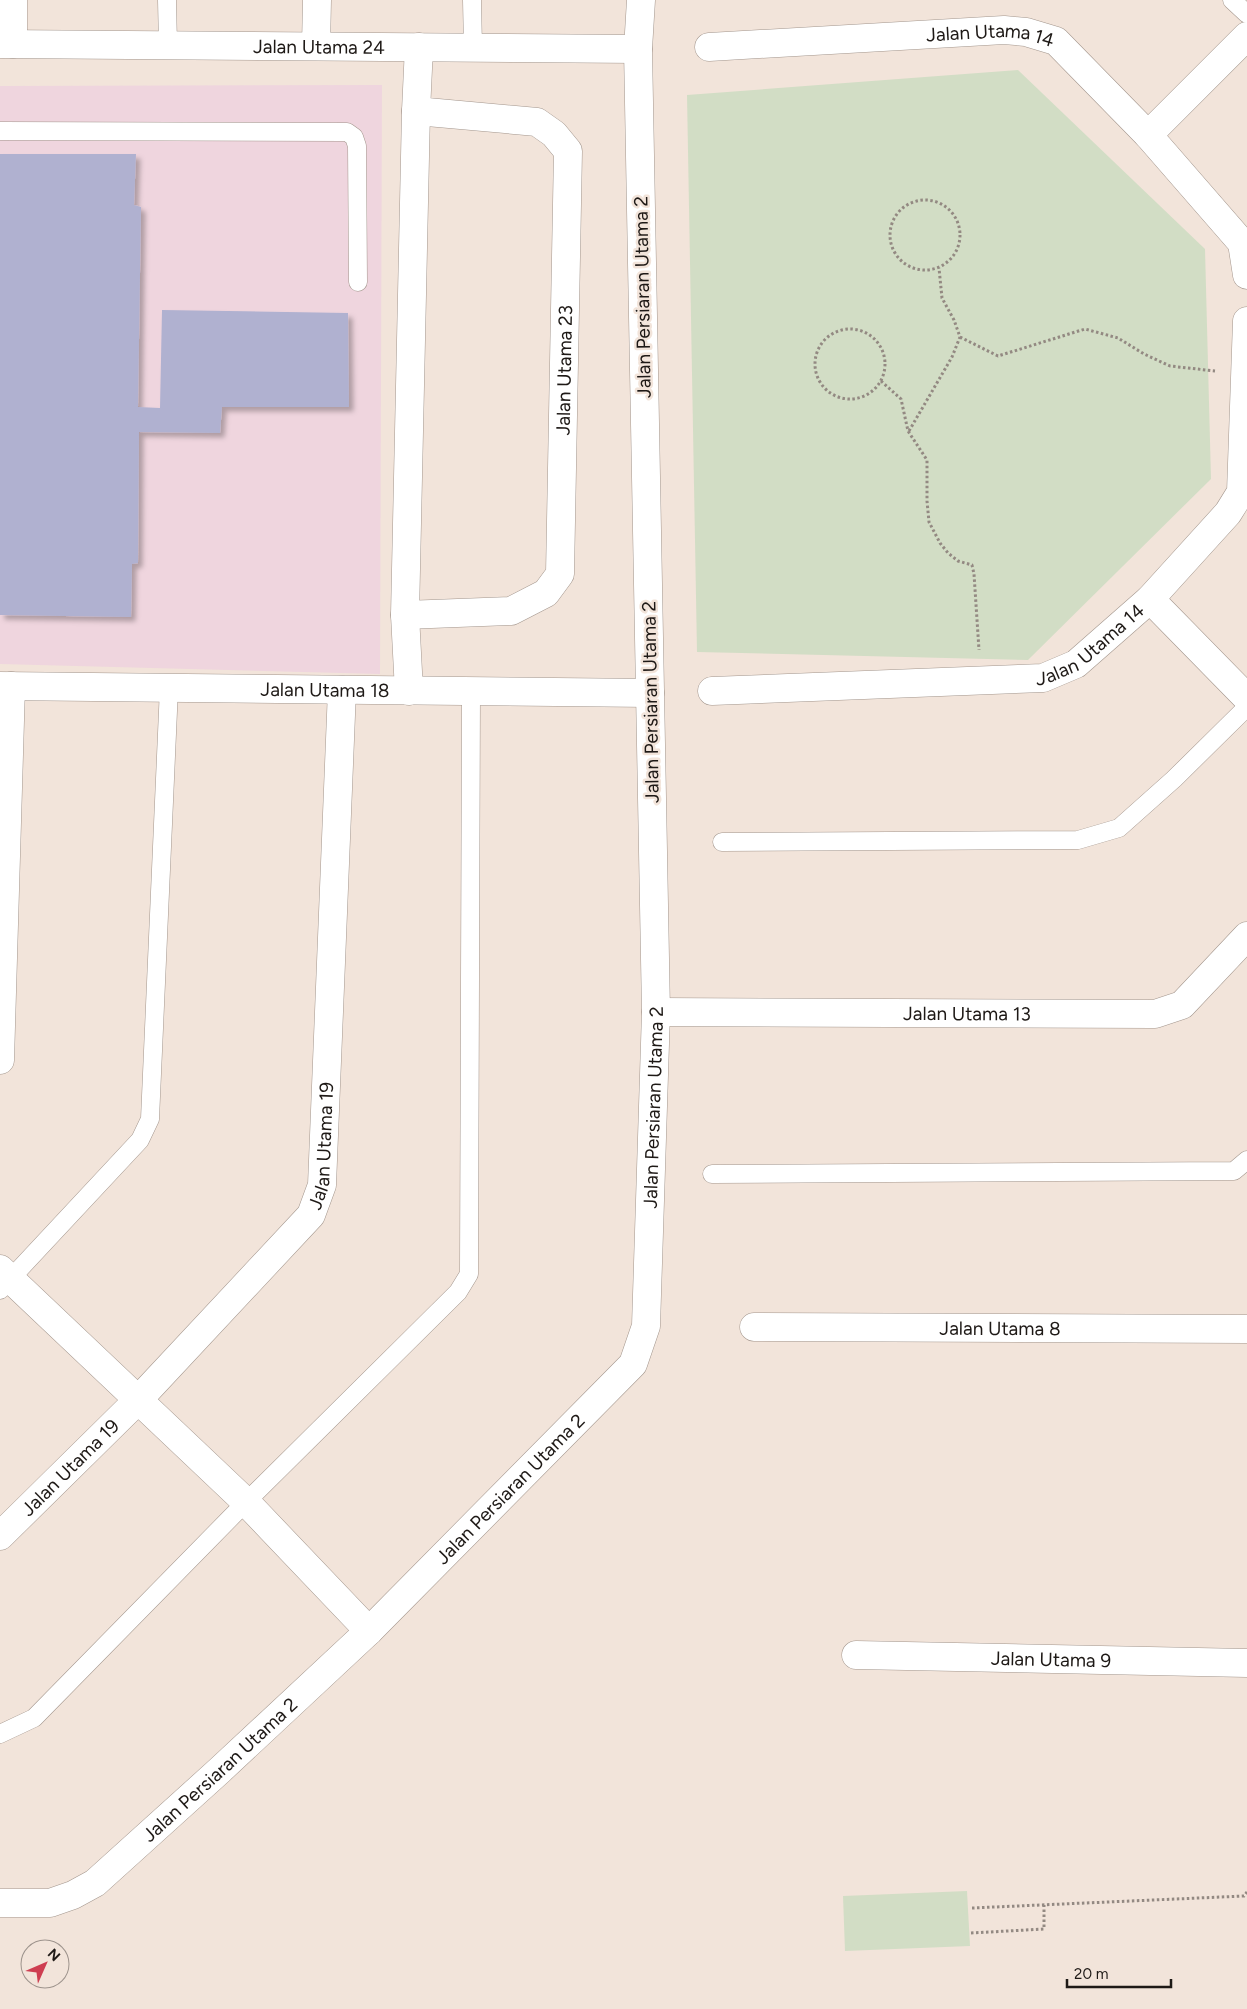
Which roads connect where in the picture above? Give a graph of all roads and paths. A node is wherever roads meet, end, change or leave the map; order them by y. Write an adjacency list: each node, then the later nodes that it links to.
1 (13, 0): 9 (street)
2 (167, 0): 10 (lane)
3 (317, 0): 11 (street)
4 (472, 0): 13 (lane)
5 (641, 0): 15 (street, Jalan Persiaran Utama 2)
6 (1232, 0): 7 (lane)
7 (1247, 14)
8 (1247, 36): 18 (street)
9 (6, 44): 10 (street, Jalan Utama 24)
10 (168, 45): 11 (street, Jalan Utama 24)
11 (316, 46): 12 (street, Jalan Utama 24)
12 (419, 47): 13 (street, Jalan Utama 24); 16 (street)
13 (473, 47): 15 (street, Jalan Utama 24)
14 (709, 47): 18 (street, Jalan Utama 14)
15 (638, 49): 36 (street, Jalan Persiaran Utama 2)
16 (416, 111): 28 (street); 28 (street, Jalan Utama 23)
17 (0, 131): 21 (lane)
18 (1148, 136): 20 (street, Jalan Utama 14)
19 (939, 268): 19 (path); 23 (path)
20 (1247, 275)
21 (358, 282)
22 (1247, 320): 24 (street, Jalan Utama 14)
23 (960, 337): 24 (path); 26 (path)
24 (1245, 374): 27 (street, Jalan Utama 14)
25 (881, 382): 25 (path); 26 (path)
26 (908, 431): 29 (path)
27 (1150, 599): 29 (street, Jalan Utama 14); 37 (street)
28 (405, 615): 33 (street)
29 (981, 680): 35 (street, Jalan Utama 14)
30 (6, 686): 31 (street, Jalan Utama 18); 42 (street)
31 (169, 688): 32 (street, Jalan Utama 18); 45 (lane)
32 (342, 690): 33 (street, Jalan Utama 18); 48 (street, Jalan Utama 19)
33 (409, 690): 34 (street, Jalan Utama 18)
34 (471, 691): 36 (street, Jalan Utama 18); 49 (lane)
35 (712, 691)
36 (650, 693): 41 (street, Jalan Persiaran Utama 2)
37 (1247, 698)
38 (1247, 707): 39 (lane)
39 (722, 842)
40 (1247, 936): 41 (street, Jalan Utama 13)
41 (656, 1012): 51 (street, Jalan Persiaran Utama 2)
42 (0, 1060)
43 (1247, 1160): 44 (lane)
44 (712, 1174)
45 (3, 1279): 48 (street)
46 (754, 1327): 47 (street, Jalan Utama 8)
47 (1247, 1329)
48 (139, 1399): 49 (street); 50 (street, Jalan Utama 19)
49 (246, 1502): 51 (street); 54 (lane)
50 (0, 1536)
51 (369, 1631): 56 (street, Jalan Persiaran Utama 2)
52 (856, 1655): 53 (street, Jalan Utama 9)
53 (1247, 1663)
54 (0, 1734)
55 (1247, 1892): 57 (path)
56 (0, 1902)
57 (1044, 1905): 58 (path); 59 (path)
58 (972, 1908)
59 (971, 1933)

